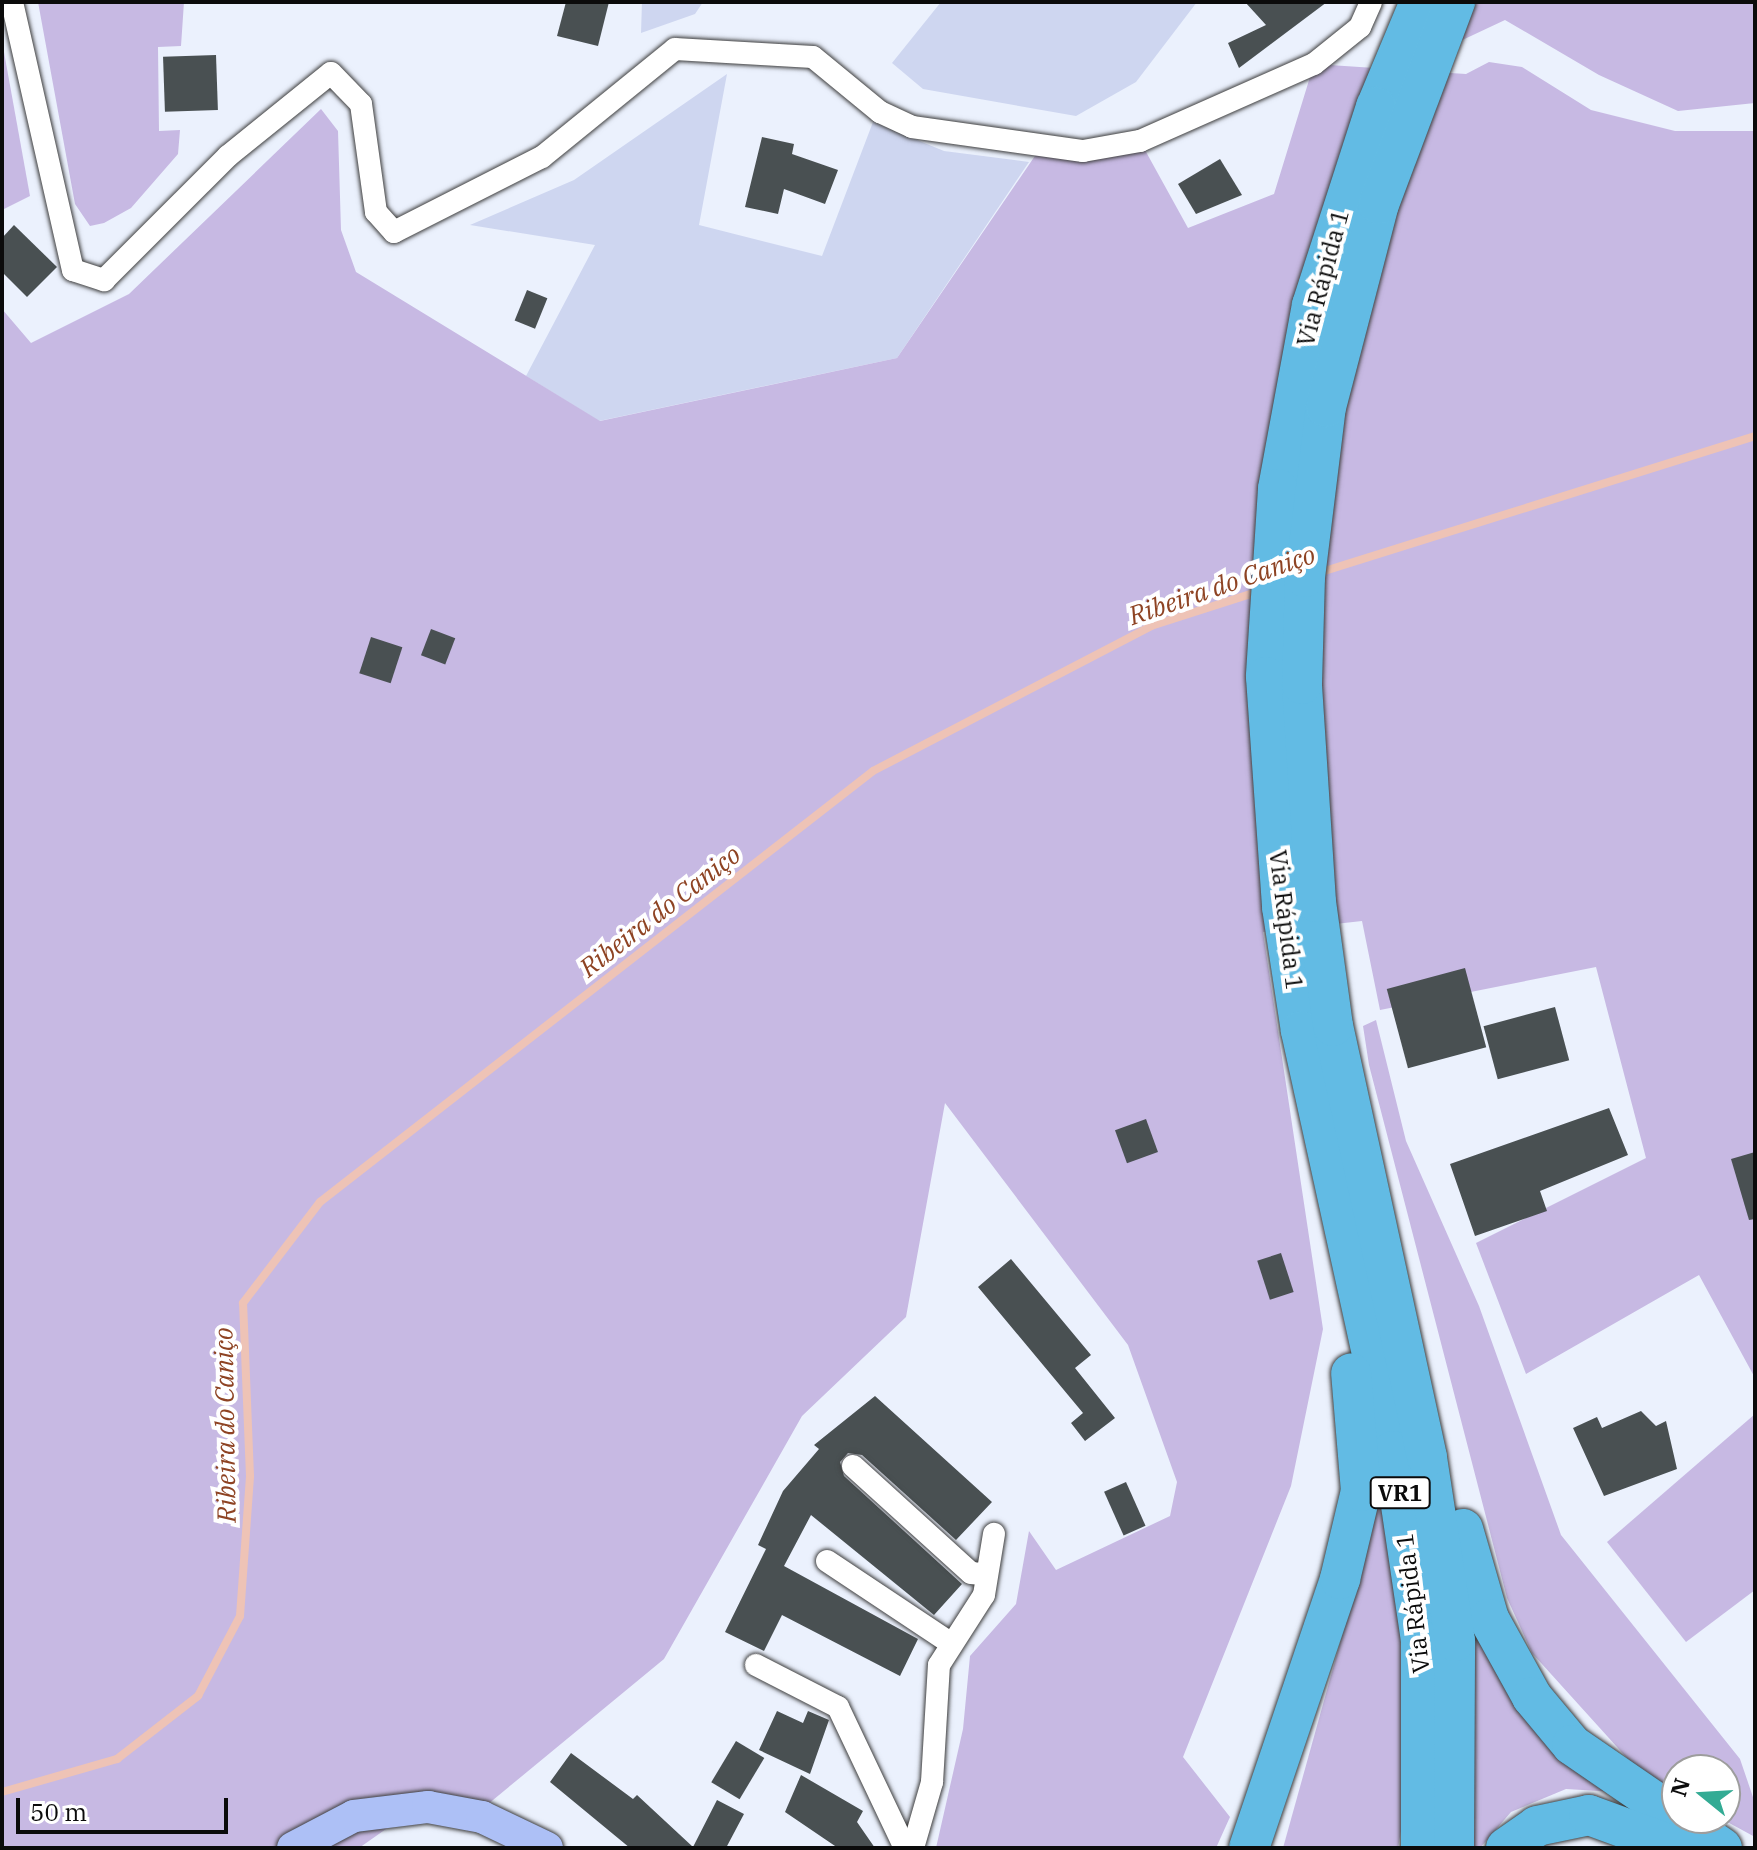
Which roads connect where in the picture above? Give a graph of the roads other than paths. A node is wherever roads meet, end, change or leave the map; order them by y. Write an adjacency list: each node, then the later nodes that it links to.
1 (12, 2): 2 (street)
2 (1371, 2)
3 (1420, 2): 5 (highway, Via Rápida 1 / VR1)
4 (1455, 2): 5 (highway, Via Rápida 1 / VR1)
5 (1416, 53): 6 (highway, Via Rápida 1 / VR1)
6 (1317, 1029): 7 (highway, Via Rápida 1 / VR1); 8 (highway, Via Rápida 1 / VR1)
7 (1322, 1145): 19 (highway); 20 (highway, Via Rápida 1 / VR1)
8 (1383, 1268): 21 (highway, Via Rápida 1 / VR1); 24 (highway)
9 (853, 1466): 12 (street)
10 (994, 1534): 12 (street)
11 (827, 1561): 13 (street)
12 (982, 1574): 13 (street)
13 (949, 1642): 18 (street)
14 (756, 1665): 17 (street)
15 (293, 1848): 16 (street)
16 (547, 1848)
17 (905, 1848)
18 (913, 1848)
19 (1249, 1848)
20 (1421, 1848)
21 (1454, 1848)
22 (1506, 1848): 23 (highway)
23 (1679, 1848)
24 (1722, 1848)

